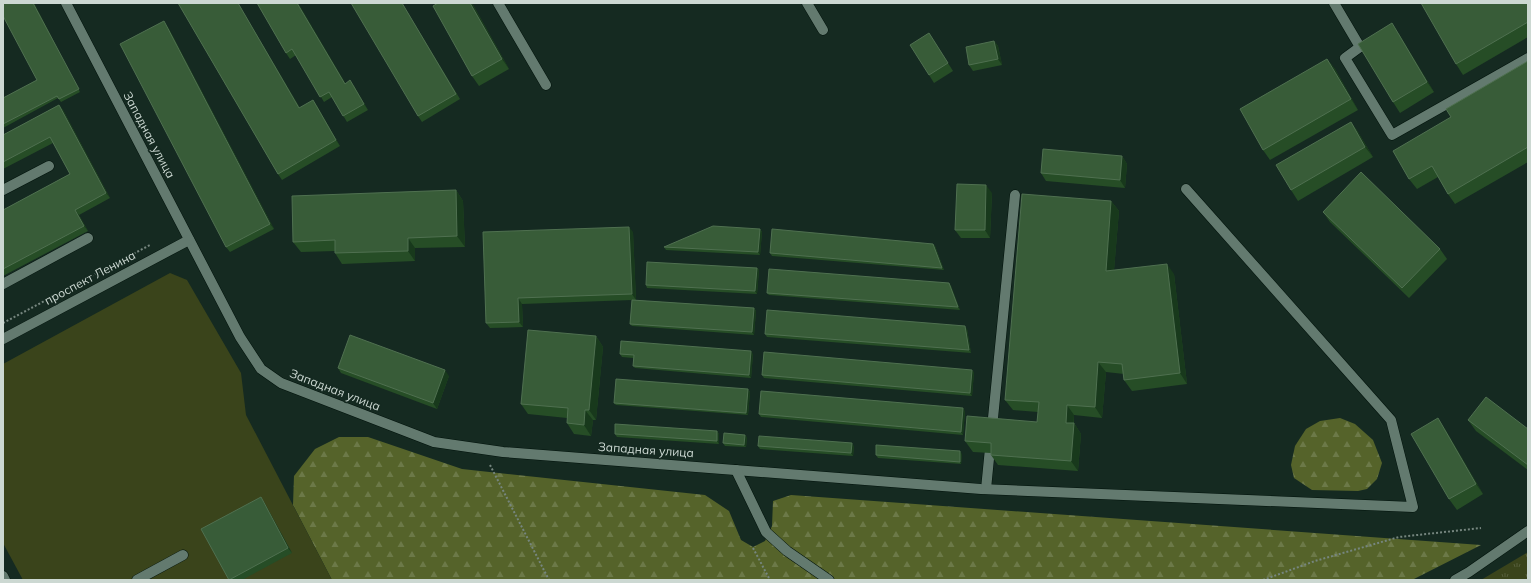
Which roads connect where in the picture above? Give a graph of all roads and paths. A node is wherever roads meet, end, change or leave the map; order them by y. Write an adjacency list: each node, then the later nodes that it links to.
1 (66, 3): 13 (street, Западная улица)
2 (498, 3): 7 (street)
3 (807, 3): 5 (street)
4 (1334, 3): 6 (street)
5 (823, 30)
6 (1528, 58)
7 (546, 85)
8 (49, 166): 10 (street)
9 (1186, 189): 20 (street, Западная улица)
10 (3, 190)
11 (1015, 195): 20 (street)
12 (88, 238): 15 (street)
13 (189, 240): 17 (street, проспект Ленина); 19 (street, Западная улица)
14 (150, 245): 16 (path)
15 (3, 284)
16 (3, 322)
17 (3, 339)
18 (490, 465): 28 (path)
19 (736, 470): 20 (street, Западная улица); 30 (street)
20 (986, 489)
21 (1481, 528): 31 (path)
22 (1528, 531): 32 (street)
23 (753, 548): 29 (path)
24 (183, 555): 27 (street)
25 (3, 576): 26 (street)
26 (5, 580)
27 (137, 580)
28 (549, 580)
29 (770, 580)
30 (829, 580)
31 (1263, 580)
32 (1455, 580)

